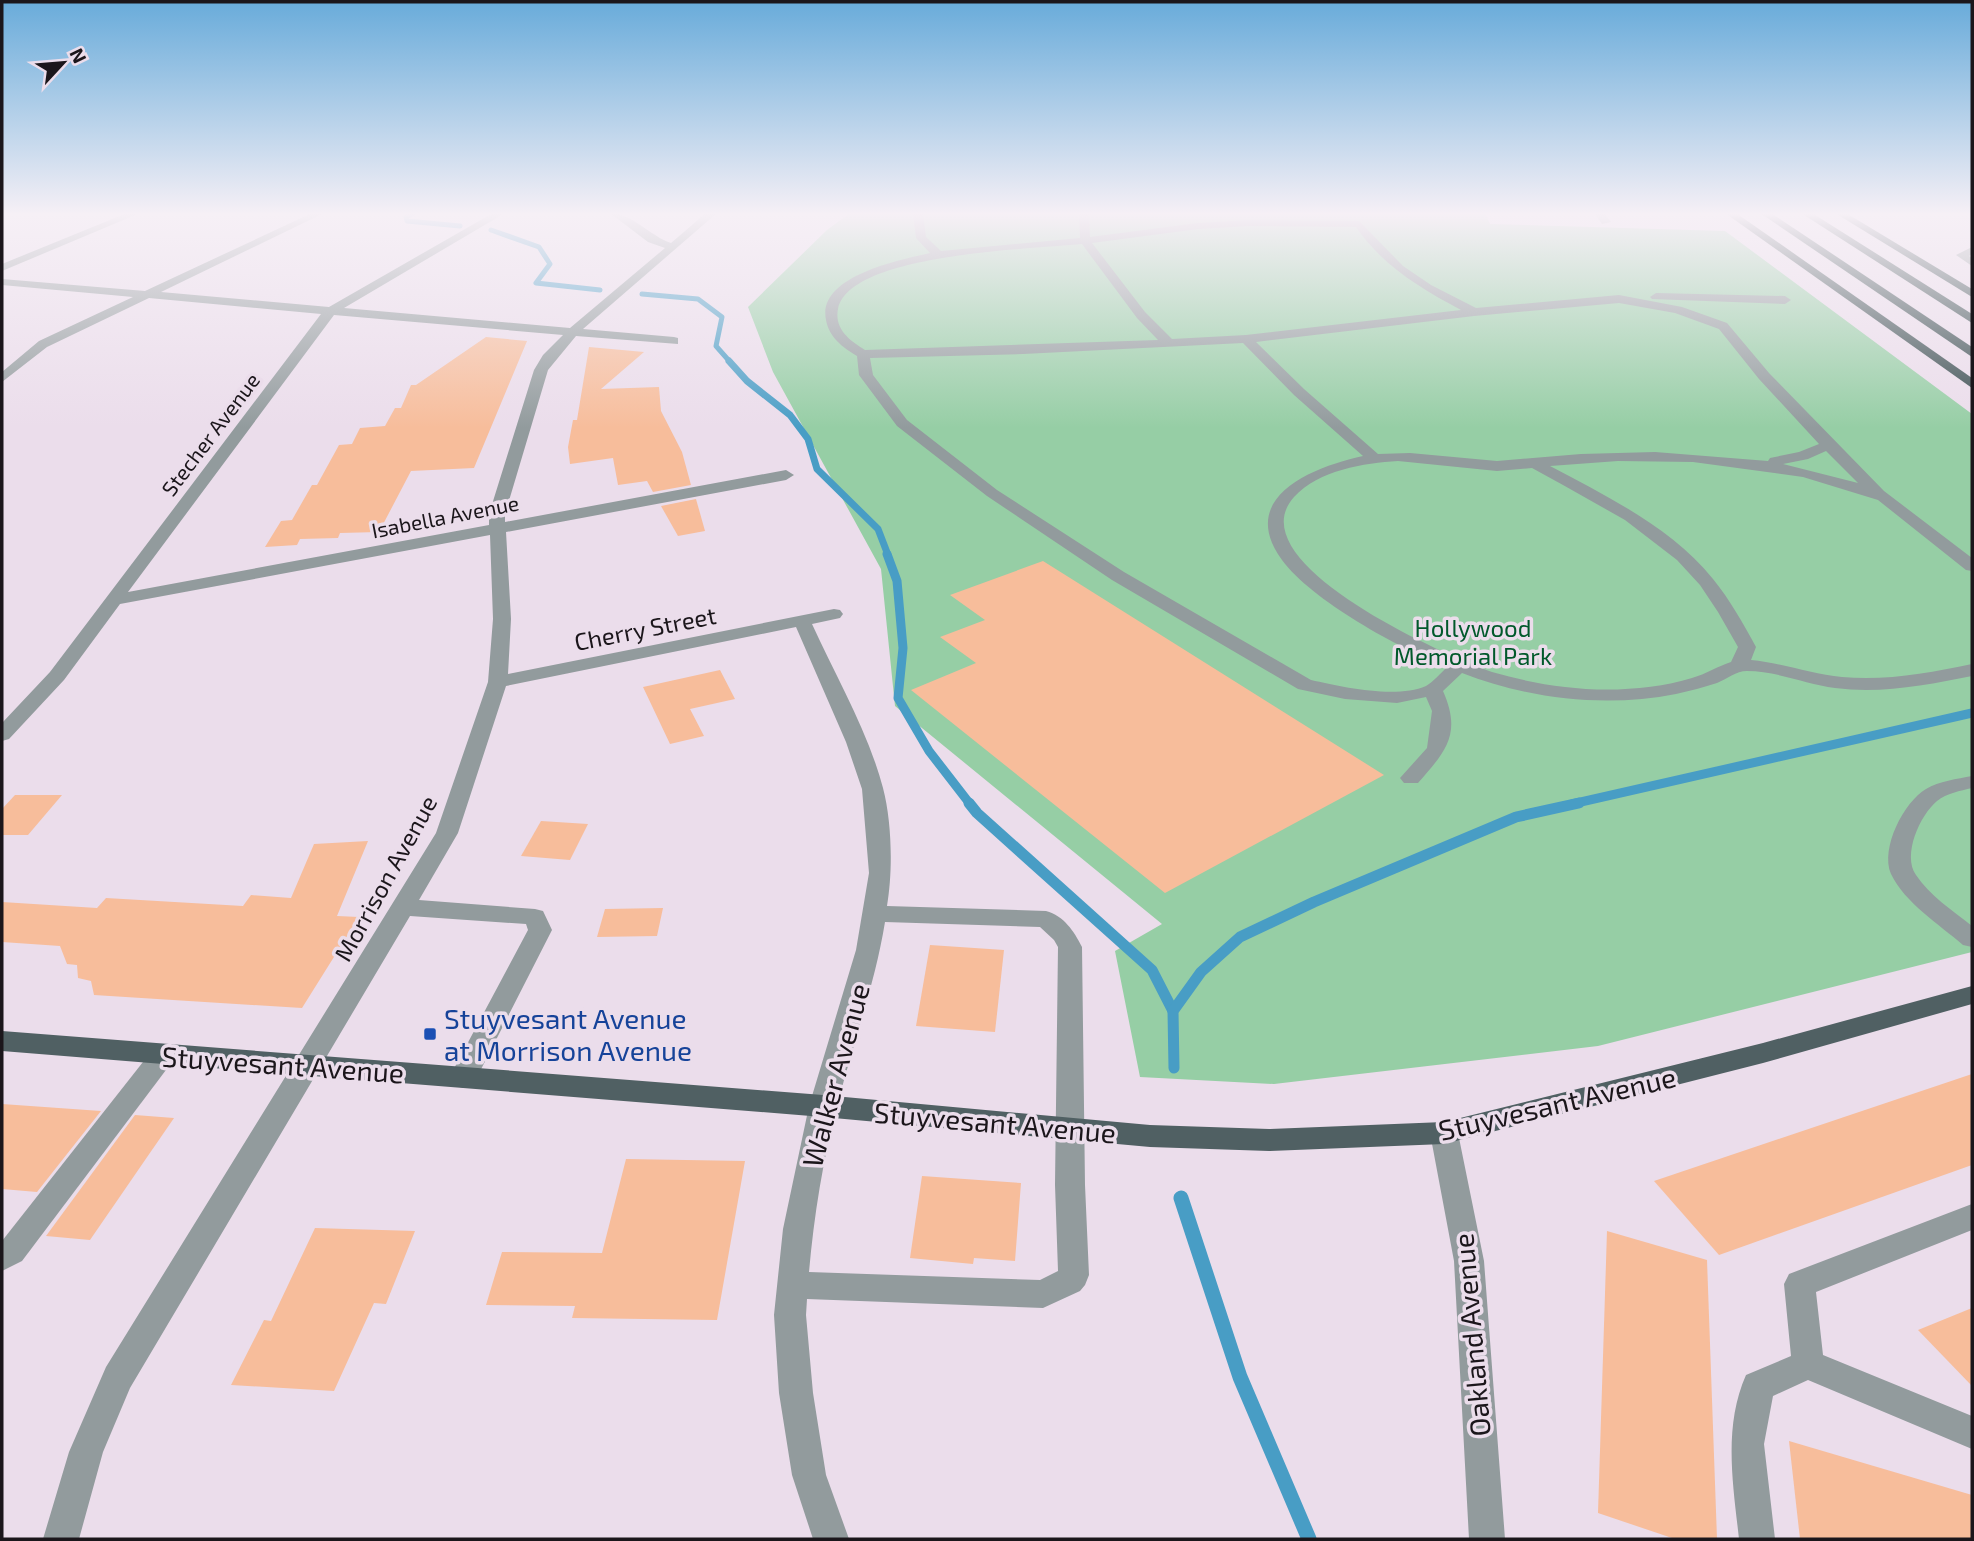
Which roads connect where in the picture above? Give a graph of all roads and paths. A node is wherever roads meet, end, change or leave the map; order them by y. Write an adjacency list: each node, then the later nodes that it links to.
1 (36, 285): 11 (street)
2 (173, 285): 11 (street)
3 (376, 285): 15 (street, Stecher Avenue)
4 (628, 285): 19 (street, Morrison Avenue)
5 (849, 285): 24 (street)
6 (1118, 285): 22 (street)
7 (1424, 285): 16 (street)
8 (1832, 285): 26 (highway)
9 (1871, 285): 23 (highway)
10 (1919, 285): 17 (highway)
11 (152, 295): 15 (street); 25 (street)
12 (1619, 299): 13 (street); 16 (street); 18 (street)
13 (1746, 300): 14 (street); 18 (street)
14 (1785, 300)
15 (331, 311): 19 (street); 35 (street, Stecher Avenue)
16 (1474, 312): 20 (street)
17 (1972, 319)
18 (1723, 326): 27 (street)
19 (573, 332): 21 (street); 33 (street, Morrison Avenue)
20 (1246, 339): 22 (street); 28 (street)
21 (674, 341)
22 (1170, 344): 24 (street)
23 (1972, 353)
24 (863, 354): 42 (street)
25 (2, 378)
26 (1972, 384)
27 (1828, 445): 30 (street); 32 (street)
28 (1374, 458): 29 (street); 38 (street)
29 (1534, 463): 30 (street); 39 (street)
30 (1766, 463): 32 (street)
31 (786, 475): 33 (street, Isabella Avenue)
32 (1880, 495): 34 (street)
33 (498, 527): 35 (street, Isabella Avenue); 41 (street, Morrison Avenue)
34 (1972, 566)
35 (112, 600): 43 (street, Stecher Avenue)
36 (834, 614): 37 (street, Cherry Street)
37 (802, 621): 41 (street, Cherry Street); 47 (street, Walker Avenue)
38 (1459, 666): 39 (street); 42 (street)
39 (1739, 666): 40 (street)
40 (1972, 670)
41 (498, 682): 46 (street, Morrison Avenue)
42 (1433, 690): 44 (street)
43 (2, 735)
44 (1411, 778)
45 (1972, 782): 48 (street)
46 (403, 907): 52 (street, Morrison Avenue); 53 (street)
47 (876, 914): 54 (street, Walker Avenue); 55 (street)
48 (1972, 939)
49 (1972, 995): 56 (main road, Stuyvesant Avenue)
50 (2, 1041): 51 (main road, Stuyvesant Avenue)
51 (163, 1055): 52 (main road, Stuyvesant Avenue); 58 (street)
52 (308, 1066): 53 (main road, Stuyvesant Avenue); 62 (street, Morrison Avenue)
53 (463, 1078): 54 (main road, Stuyvesant Avenue)
54 (823, 1106): 55 (main road, Stuyvesant Avenue); 59 (street, Walker Avenue)
55 (1072, 1129): 56 (main road, Stuyvesant Avenue); 59 (street)
56 (1444, 1133): 64 (street, Oakland Avenue)
57 (1972, 1217): 60 (street)
58 (2, 1258)
59 (793, 1286): 63 (street, Walker Avenue)
60 (1808, 1364): 61 (street); 65 (street)
61 (1972, 1433)
62 (61, 1539)
63 (831, 1539)
64 (1488, 1539)
65 (1757, 1539)

